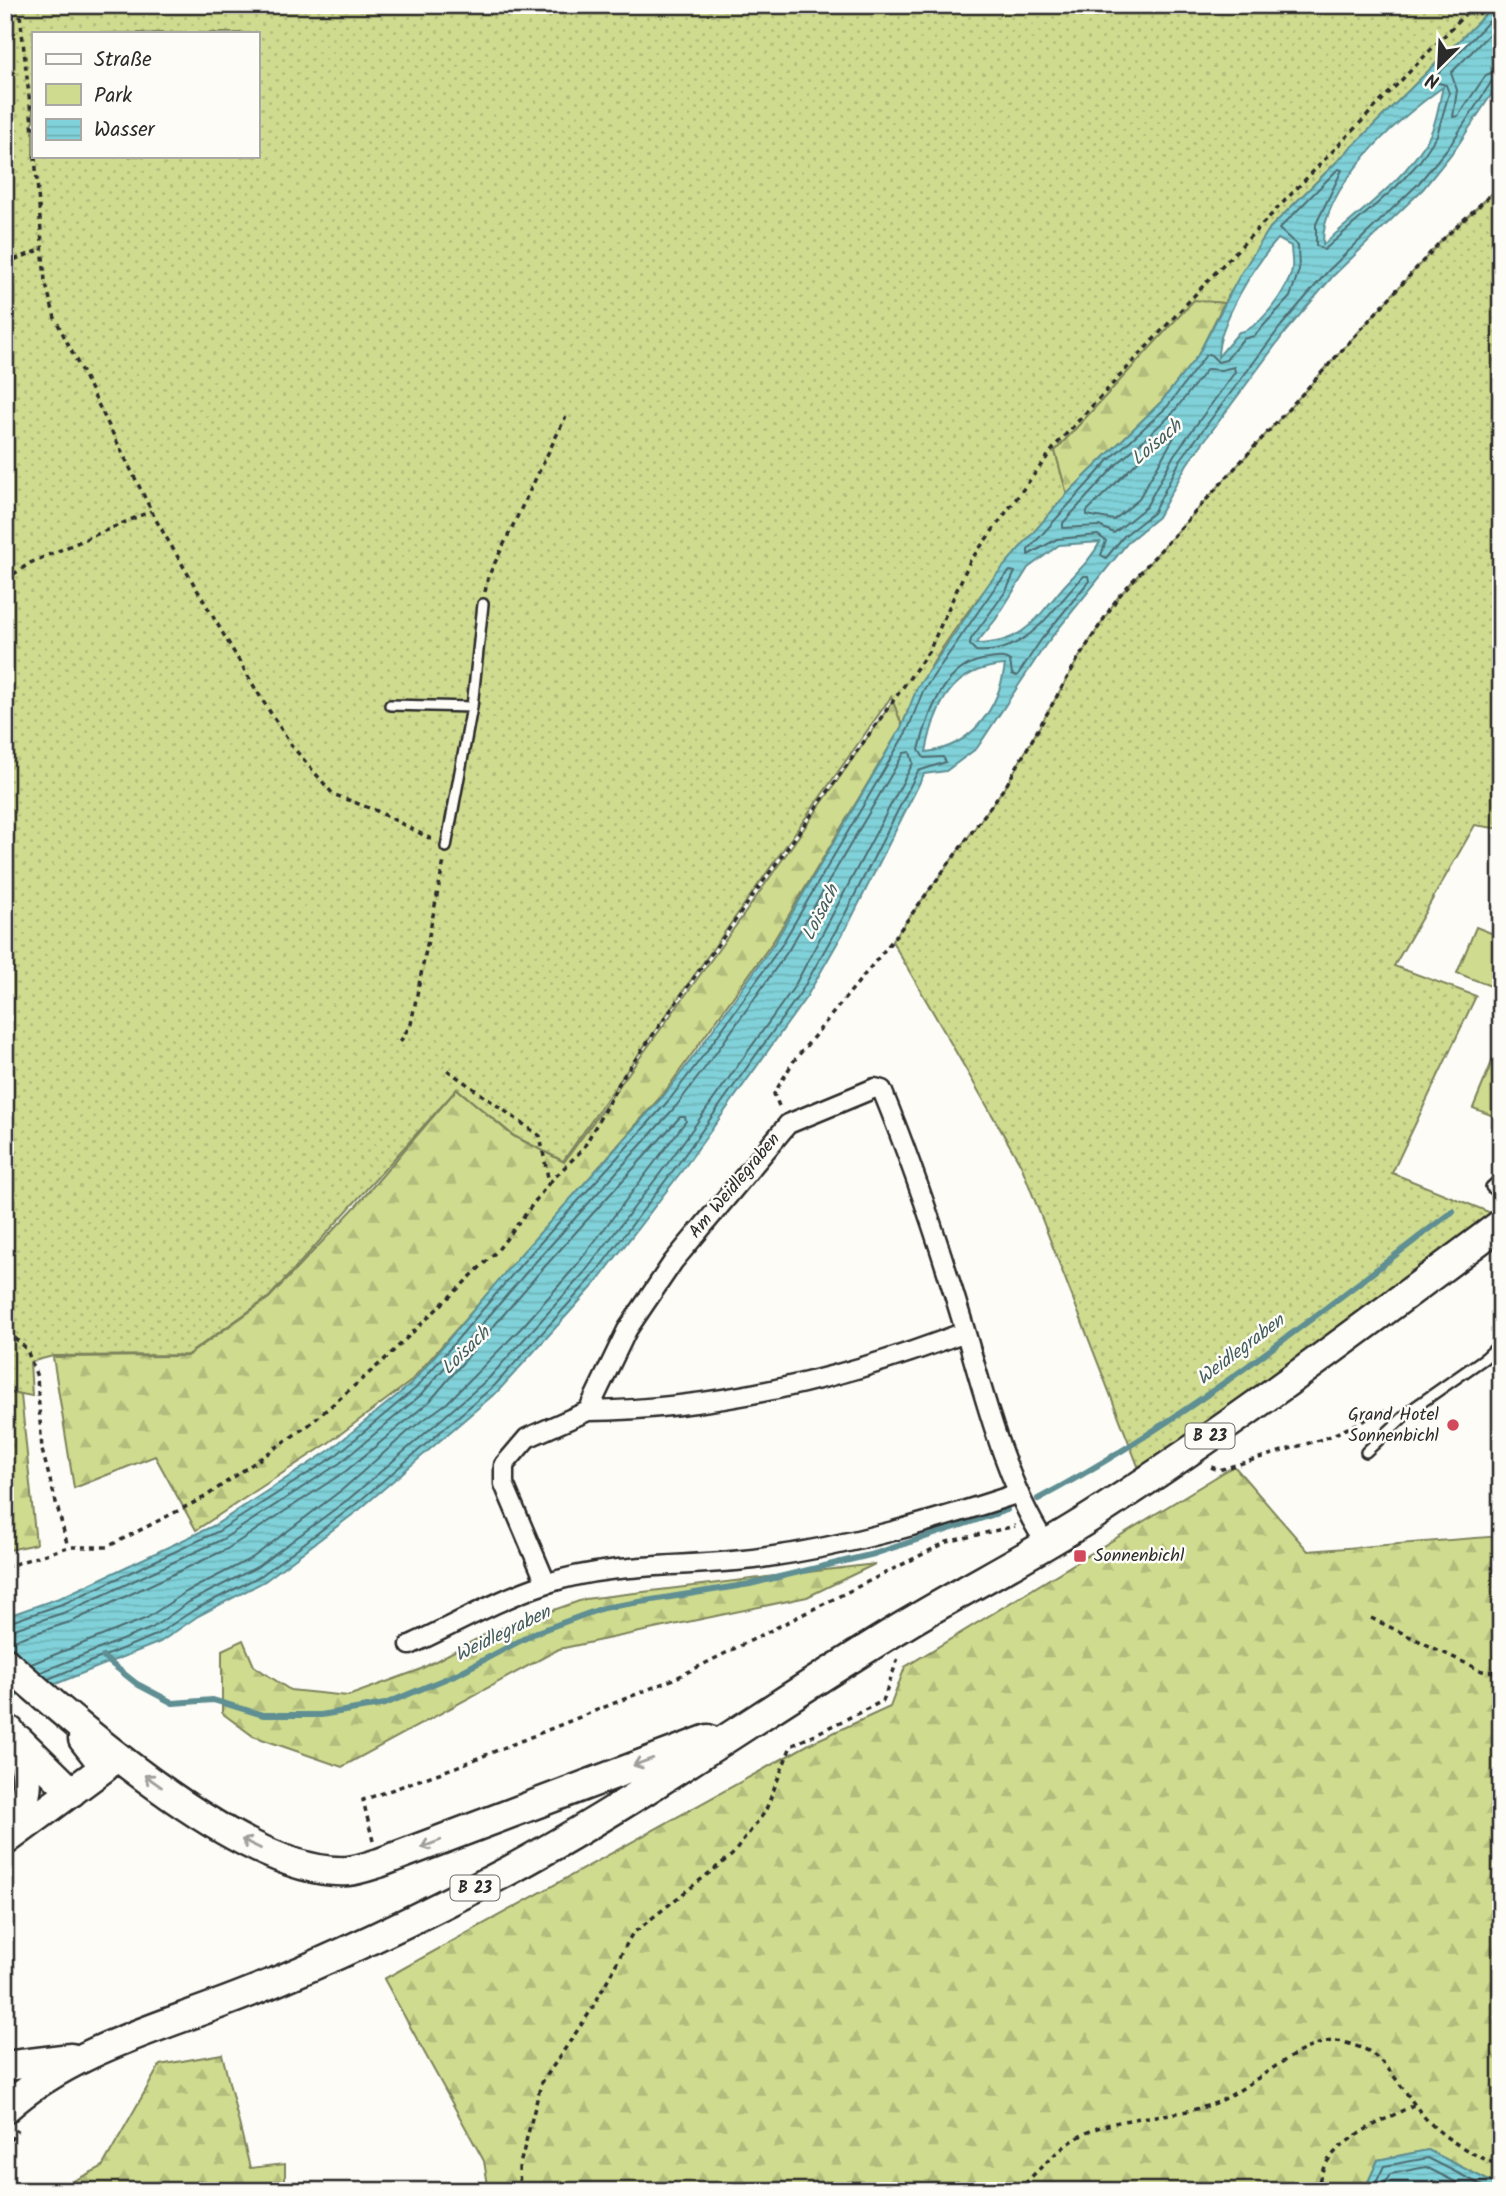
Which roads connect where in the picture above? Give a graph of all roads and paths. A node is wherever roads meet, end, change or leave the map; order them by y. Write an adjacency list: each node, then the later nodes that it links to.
1 (19, 5): 3 (path)
2 (1474, 5): 19 (path)
3 (32, 123)
4 (35, 158): 6 (path)
5 (1501, 185): 17 (path)
6 (43, 249): 7 (path); 9 (path)
7 (5, 263)
8 (566, 416): 11 (path)
9 (151, 511): 10 (path); 14 (path)
10 (5, 580)
11 (483, 604): 13 (lane)
12 (390, 705): 13 (lane)
13 (472, 707): 14 (lane)
14 (446, 847): 15 (path)
15 (400, 1042)
16 (443, 1067): 19 (path)
17 (788, 1124): 22 (street, Am Weidlegraben); 26 (street, Am Weidlegraben)
18 (1501, 1178): 20 (lane)
19 (549, 1183): 32 (path)
20 (1501, 1194)
21 (1501, 1224): 28 (main road, B 23)
22 (965, 1332): 26 (street); 29 (street, Am Weidlegraben)
23 (5, 1335): 32 (path)
24 (1501, 1343): 27 (lane)
25 (1394, 1407): 28 (path)
26 (587, 1411): 34 (street)
27 (1367, 1452)
28 (1183, 1455): 31 (main road, B 23)
29 (1019, 1493): 30 (street, Am Weidlegraben); 34 (street)
30 (1031, 1522): 31 (street, Am Weidlegraben); 45 (path)
31 (1047, 1545): 36 (main road, B 23)
32 (68, 1547): 33 (path)
33 (5, 1567)
34 (546, 1583): 37 (street)
35 (1371, 1618): 39 (path)
36 (905, 1625): 41 (main road, B 23); 51 (path)
37 (410, 1645)
38 (5, 1662): 40 (main road, B 23)
39 (1501, 1672)
40 (49, 1700): 43 (main road, B 23); 45 (main road, B 23, one-way to 40)
41 (754, 1723): 45 (main road, B 23, one-way to 45); 46 (main road, B 23)
42 (8, 1729): 43 (main road); 44 (main road)
43 (72, 1792): 44 (main road)
44 (6, 1841)
45 (379, 1863)
46 (80, 2057): 47 (main road, B 23); 49 (main road, B 23)
47 (5, 2066)
48 (1415, 2104): 50 (path); 52 (path); 53 (path)
49 (5, 2109)
50 (1501, 2166)
51 (520, 2191)
52 (1018, 2191)
53 (1320, 2191)

